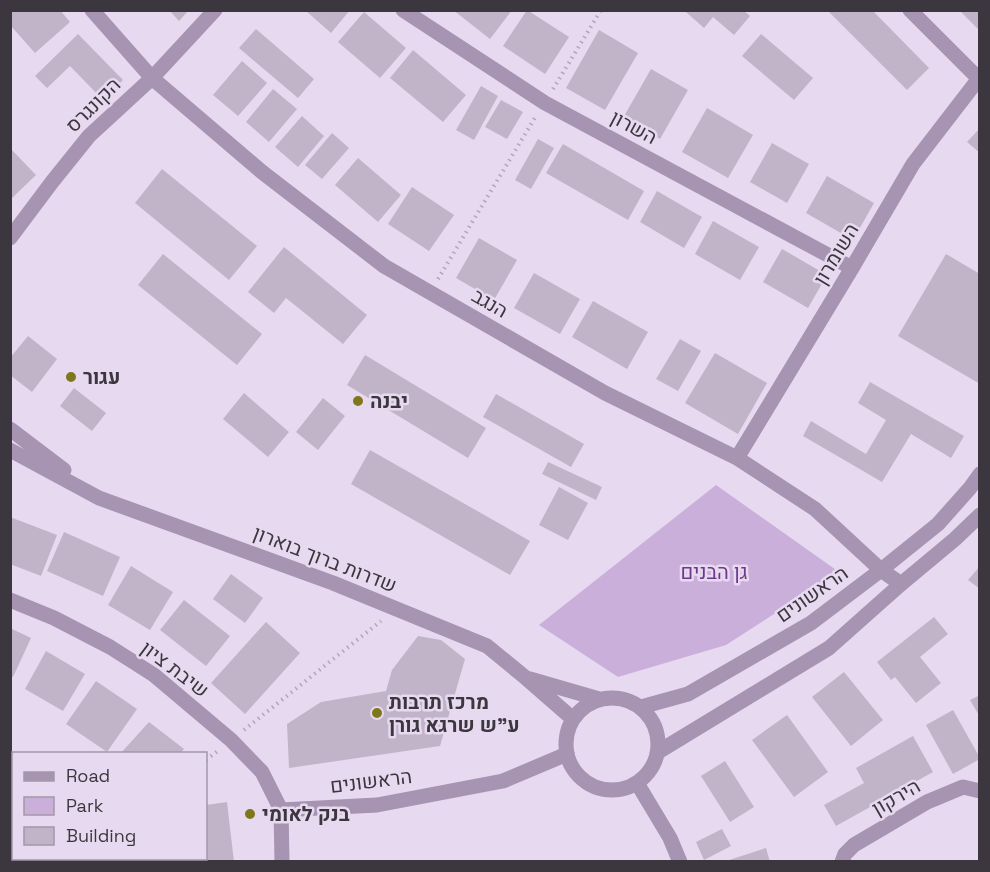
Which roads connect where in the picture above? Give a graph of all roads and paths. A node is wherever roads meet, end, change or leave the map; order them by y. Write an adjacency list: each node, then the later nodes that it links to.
1 (92, 10): 7 (street, הנגב)
2 (215, 10): 7 (street, הקונגרס)
3 (403, 10): 8 (street, השרון)
4 (601, 10): 8 (path)
5 (910, 10): 6 (street)
6 (979, 77): 10 (street, השומרון)
7 (152, 78): 9 (street, הקונגרס); 11 (street, הנגב)
8 (545, 103): 10 (street, השרון); 11 (path)
9 (10, 238)
10 (852, 268): 14 (street, השומרון)
11 (429, 292): 14 (street, הנגב)
12 (10, 429): 16 (street, שדרות ברוך בוארון)
13 (10, 450): 16 (street, שדרות ברוך בוארון)
14 (737, 458): 18 (street, הנגב)
15 (980, 474): 18 (street, הראשונים)
16 (99, 498): 21 (street, שדרות ברוך בוארון)
17 (980, 515): 19 (street)
18 (881, 570): 19 (street, הנגב); 24 (street, הראשונים)
19 (901, 584): 27 (street)
20 (10, 600): 26 (street, שיבת ציון)
21 (396, 609): 22 (street, שדרות ברוך בוארון); 26 (path)
22 (526, 678): 23 (street, שדרות ברוך בוארון); 25 (street, שדרות ברוך בוארון)
23 (599, 699): 24 (street); 25 (street)
24 (641, 707): 27 (street)
25 (573, 719): 28 (street)
26 (231, 740): 31 (street, שיבת ציון)
27 (658, 752): 29 (street)
28 (567, 754): 29 (street); 31 (street, הראשונים)
29 (637, 783): 33 (street)
30 (980, 791): 34 (street, הירקון)
31 (281, 810): 32 (street)
32 (282, 861)
33 (680, 861)
34 (842, 861)

